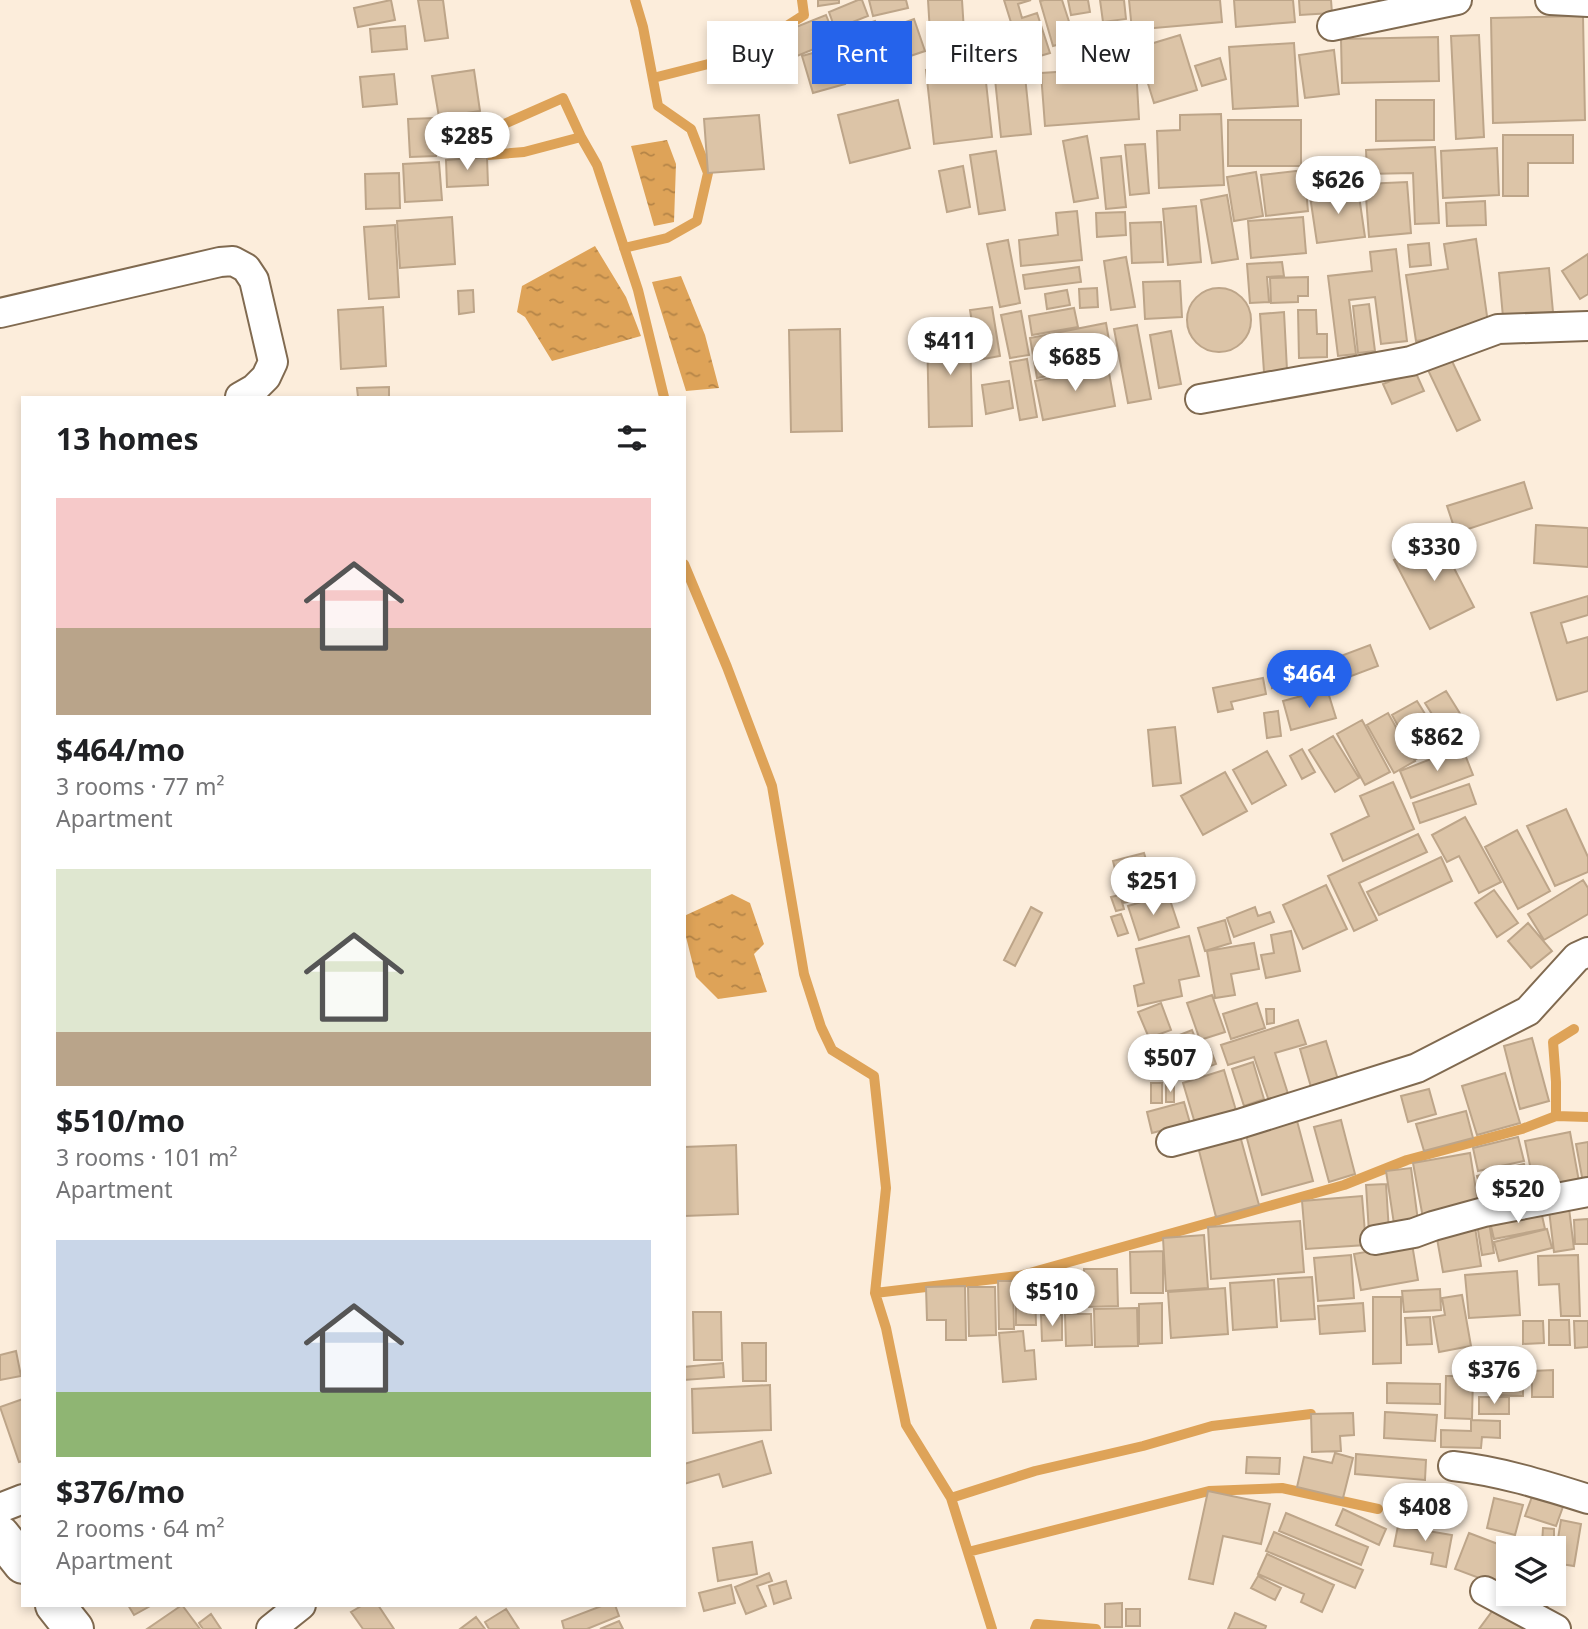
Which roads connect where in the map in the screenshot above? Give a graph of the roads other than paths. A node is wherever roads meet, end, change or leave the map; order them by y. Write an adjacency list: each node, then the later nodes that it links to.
1 (1457, 0): 4 (street)
2 (1550, 0): 3 (street)
3 (1588, 2)
4 (1332, 26)
5 (0, 313): 7 (street)
6 (1588, 326): 8 (street)
7 (256, 395)
8 (1200, 399)
9 (1588, 953): 10 (street)
10 (1171, 1142)
11 (1588, 1192): 12 (street)
12 (1375, 1240)
13 (1453, 1466): 14 (street)
14 (1588, 1499)
15 (21, 1500): 16 (street)
16 (0, 1508)
17 (0, 1535): 18 (main road)
18 (21, 1561)
19 (1485, 1591): 24 (street)
20 (57, 1607): 22 (main road)
21 (298, 1607): 23 (street)
22 (74, 1629)
23 (271, 1629)
24 (1556, 1629)

